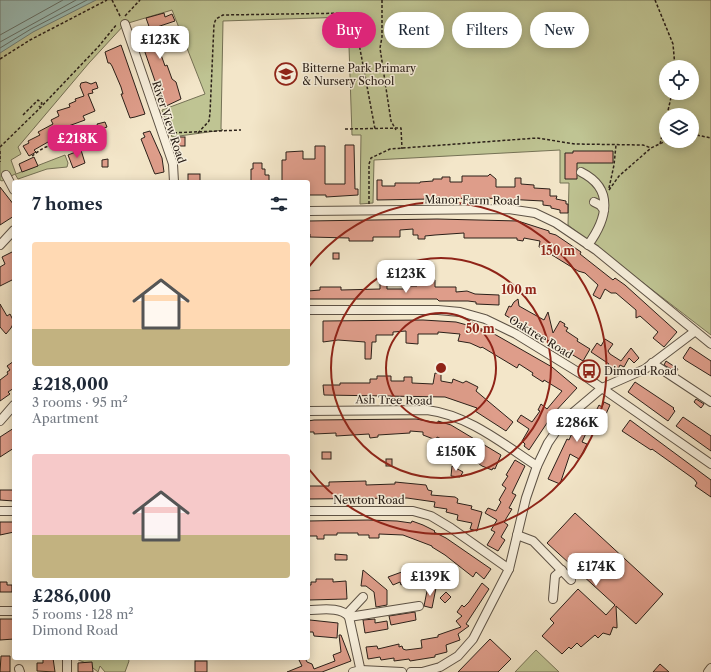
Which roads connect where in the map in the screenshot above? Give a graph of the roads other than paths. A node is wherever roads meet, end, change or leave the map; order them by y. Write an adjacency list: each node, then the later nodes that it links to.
1 (123, 22): 4 (street, River View Road)
2 (581, 172): 7 (street)
3 (6, 175): 5 (street)
4 (174, 180)
5 (12, 186)
6 (594, 202): 7 (street)
7 (604, 210): 10 (street)
8 (310, 211): 12 (street, Manor Farm Road)
9 (594, 217): 10 (street)
10 (600, 226): 12 (street)
11 (12, 232): 13 (street)
12 (588, 244): 15 (street, Manor Farm Road)
13 (0, 245)
14 (310, 310): 18 (street, Oaktree Road)
15 (694, 332): 16 (street, Manor Farm Road); 17 (street)
16 (711, 344)
17 (652, 363): 18 (street); 19 (street)
18 (602, 388): 23 (street, Oaktree Road); 24 (street)
19 (711, 402)
20 (12, 409): 22 (street)
21 (310, 411): 24 (street, Ash Tree Road)
22 (0, 421)
23 (711, 464)
24 (537, 466): 28 (street)
25 (0, 511): 26 (street)
26 (12, 511)
27 (310, 511): 29 (street, Newton Road)
28 (517, 535): 29 (street); 30 (street)
29 (509, 569): 44 (street)
30 (562, 570): 31 (street); 33 (street)
31 (571, 580)
32 (363, 597): 38 (street)
33 (553, 598)
34 (419, 606): 38 (street)
35 (310, 610): 38 (street)
36 (0, 611): 37 (street)
37 (12, 611)
38 (348, 616): 41 (street)
39 (67, 660): 42 (street)
40 (711, 668): 45 (street)
41 (358, 671): 43 (street)
42 (67, 672)
43 (402, 672)
44 (411, 672)
45 (708, 672)

